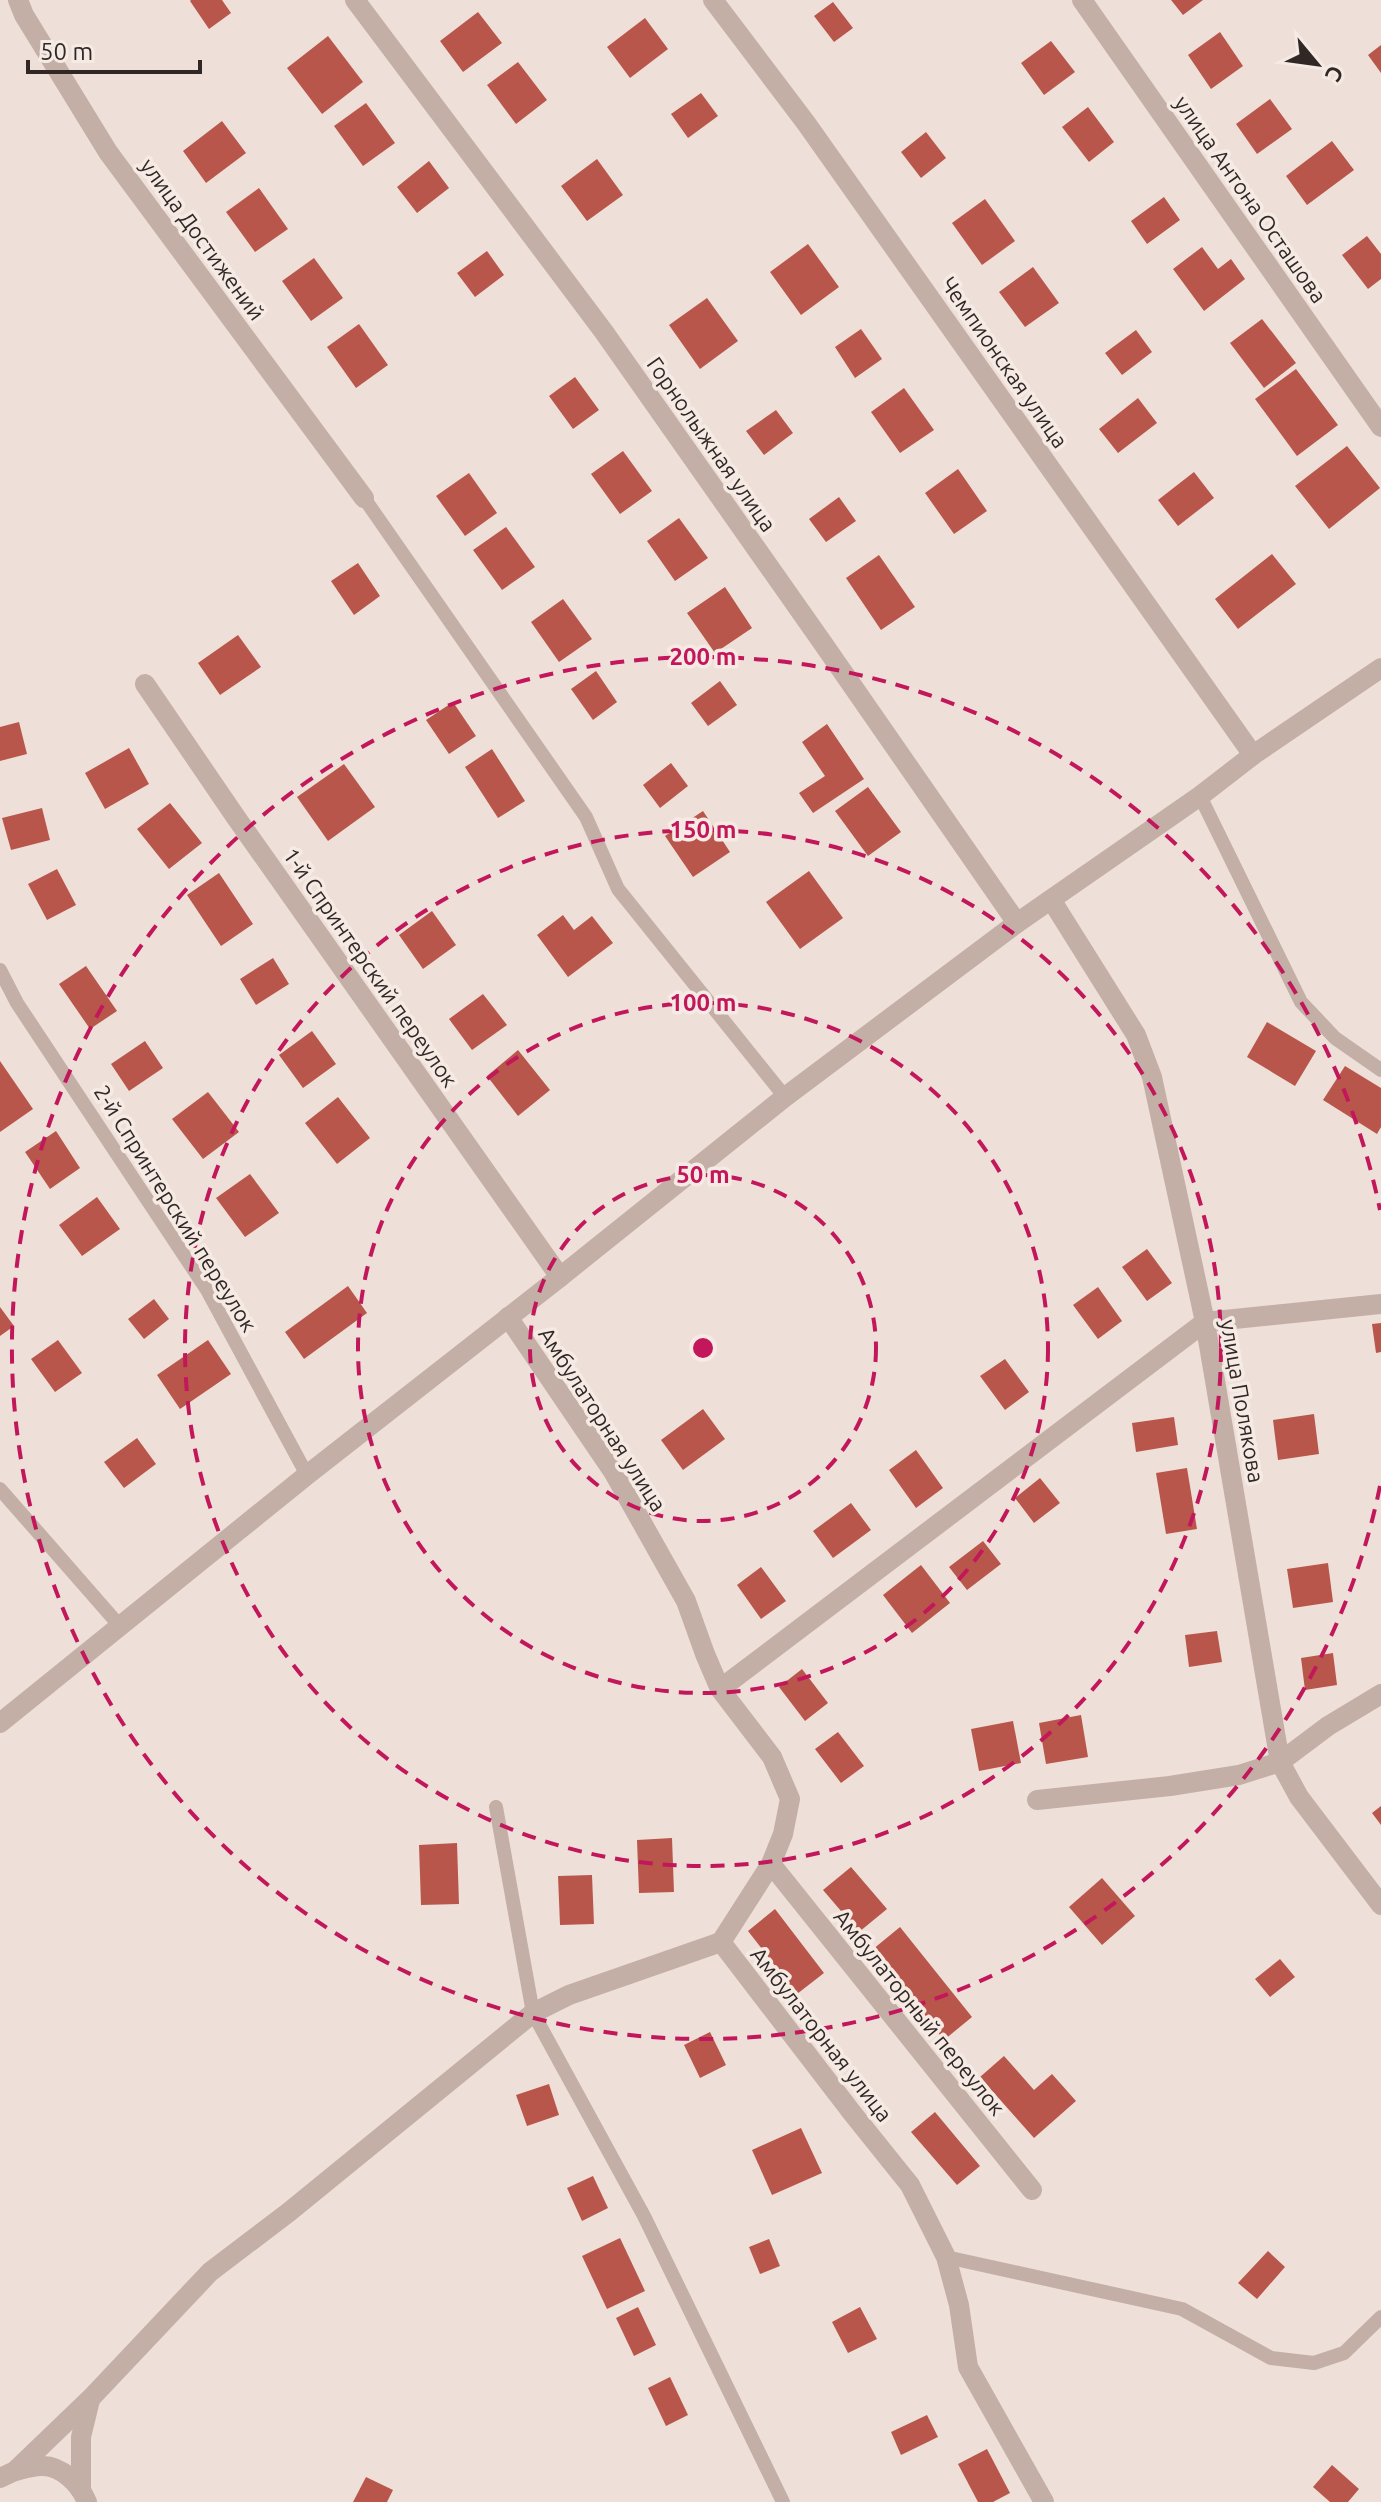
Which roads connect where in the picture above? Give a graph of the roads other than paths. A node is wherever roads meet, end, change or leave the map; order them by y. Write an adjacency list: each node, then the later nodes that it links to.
1 (18, 0): 6 (street, улица Достижений)
2 (355, 0): 12 (street, Горнолыжная улица)
3 (713, 0): 9 (street, Чемпионская улица)
4 (1082, 0): 5 (street, улица Антона Осташова)
5 (1381, 427)
6 (364, 498): 15 (lane)
7 (1381, 668): 9 (street)
8 (145, 684): 16 (street, 1-й Спринтерский переулок)
9 (1253, 755): 10 (street)
10 (1200, 796): 11 (street); 14 (lane)
11 (1052, 901): 12 (street); 19 (street, улица Полякова)
12 (1017, 923): 15 (street)
13 (0, 970): 20 (lane, 2-й Спринтерский переулок)
14 (1381, 1070)
15 (785, 1097): 16 (street)
16 (560, 1277): 18 (street)
17 (1381, 1304): 19 (street)
18 (508, 1317): 20 (street); 23 (street, Амбулаторная улица)
19 (1205, 1322): 23 (street); 26 (street, улица Полякова)
20 (307, 1475): 22 (street)
21 (0, 1489): 22 (lane)
22 (119, 1625): 25 (street)
23 (720, 1689): 29 (street, Амбулаторная улица)
24 (1381, 1694): 26 (street)
25 (0, 1723)
26 (1280, 1762): 27 (street); 30 (street, улица Полякова)
27 (1037, 1800)
28 (496, 1807): 32 (lane)
29 (771, 1864): 31 (street, Амбулаторная улица); 33 (street, Амбулаторный переулок)
30 (1381, 1905)
31 (721, 1942): 32 (street); 34 (street, Амбулаторная улица)
32 (533, 2013): 36 (street); 39 (lane)
33 (1032, 2190)
34 (946, 2257): 35 (lane); 40 (street, Амбулаторная улица)
35 (1381, 2317)
36 (91, 2398): 37 (street); 38 (street)
37 (7, 2474): 38 (street)
38 (84, 2494)
39 (783, 2502)
40 (1044, 2502)

